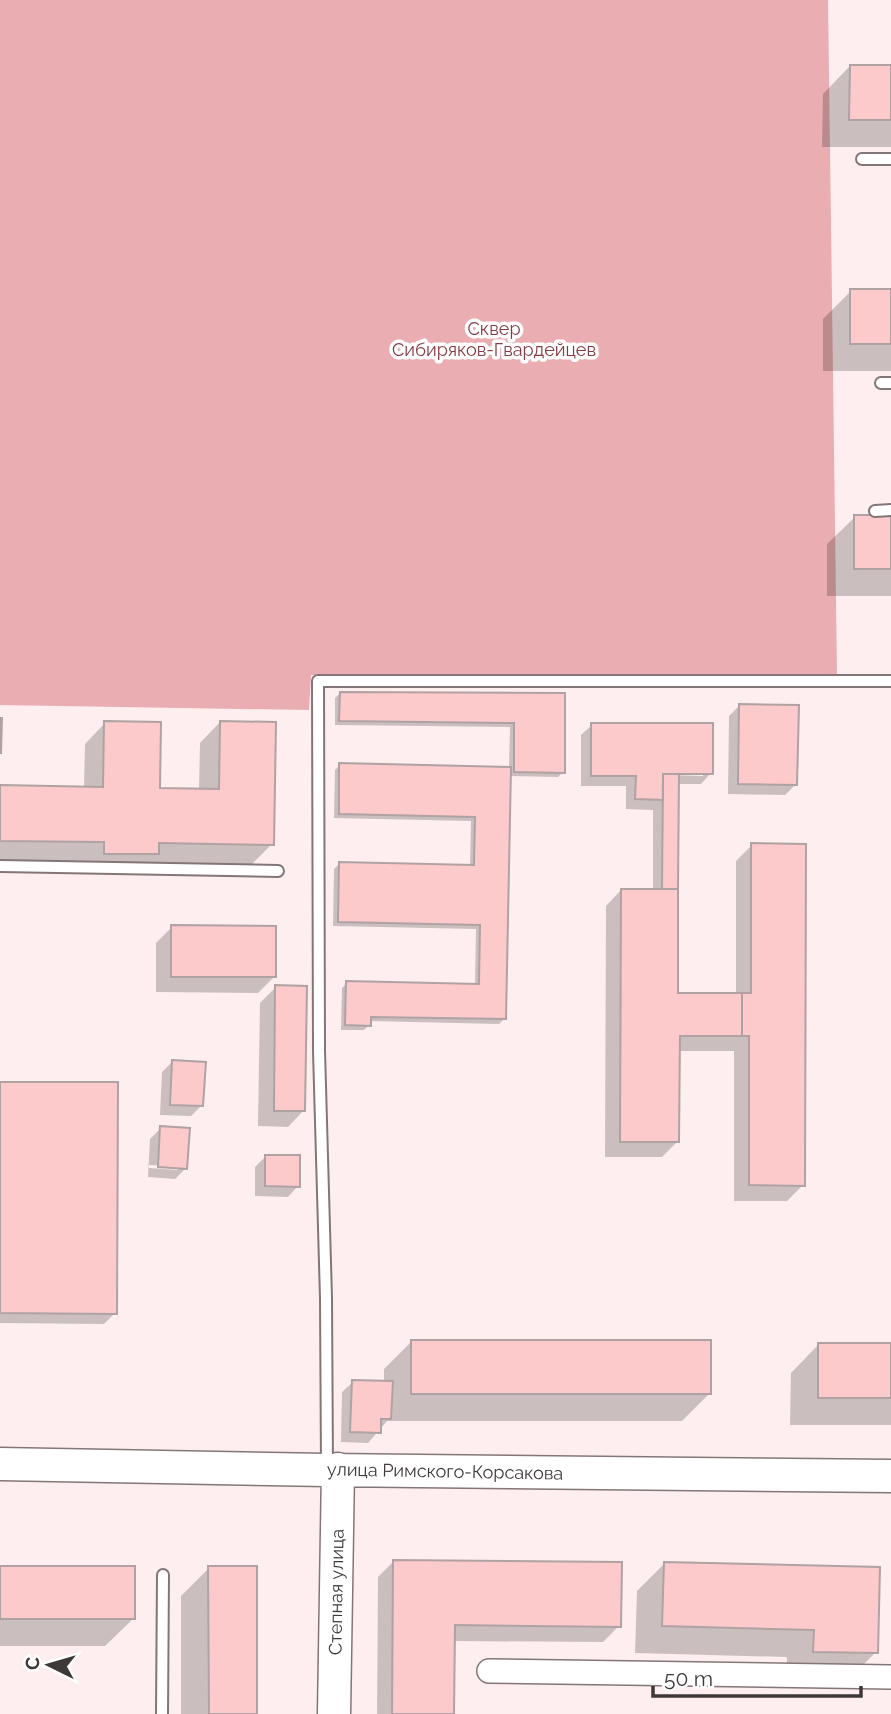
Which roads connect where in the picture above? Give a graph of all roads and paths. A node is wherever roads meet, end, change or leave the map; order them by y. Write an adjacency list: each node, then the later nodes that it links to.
1 (862, 159): 2 (lane)
2 (891, 159)
3 (891, 510): 4 (lane)
4 (875, 511)
5 (891, 681): 9 (lane)
6 (0, 866): 7 (lane)
7 (278, 871)
8 (0, 1464): 9 (street, улица Римского-Корсакова)
9 (333, 1470): 10 (street, улица Римского-Корсакова); 15 (street, Степная улица)
10 (891, 1476)
11 (163, 1575): 14 (lane)
12 (489, 1671): 13 (street)
13 (891, 1677)
14 (162, 1714)
15 (334, 1714)

